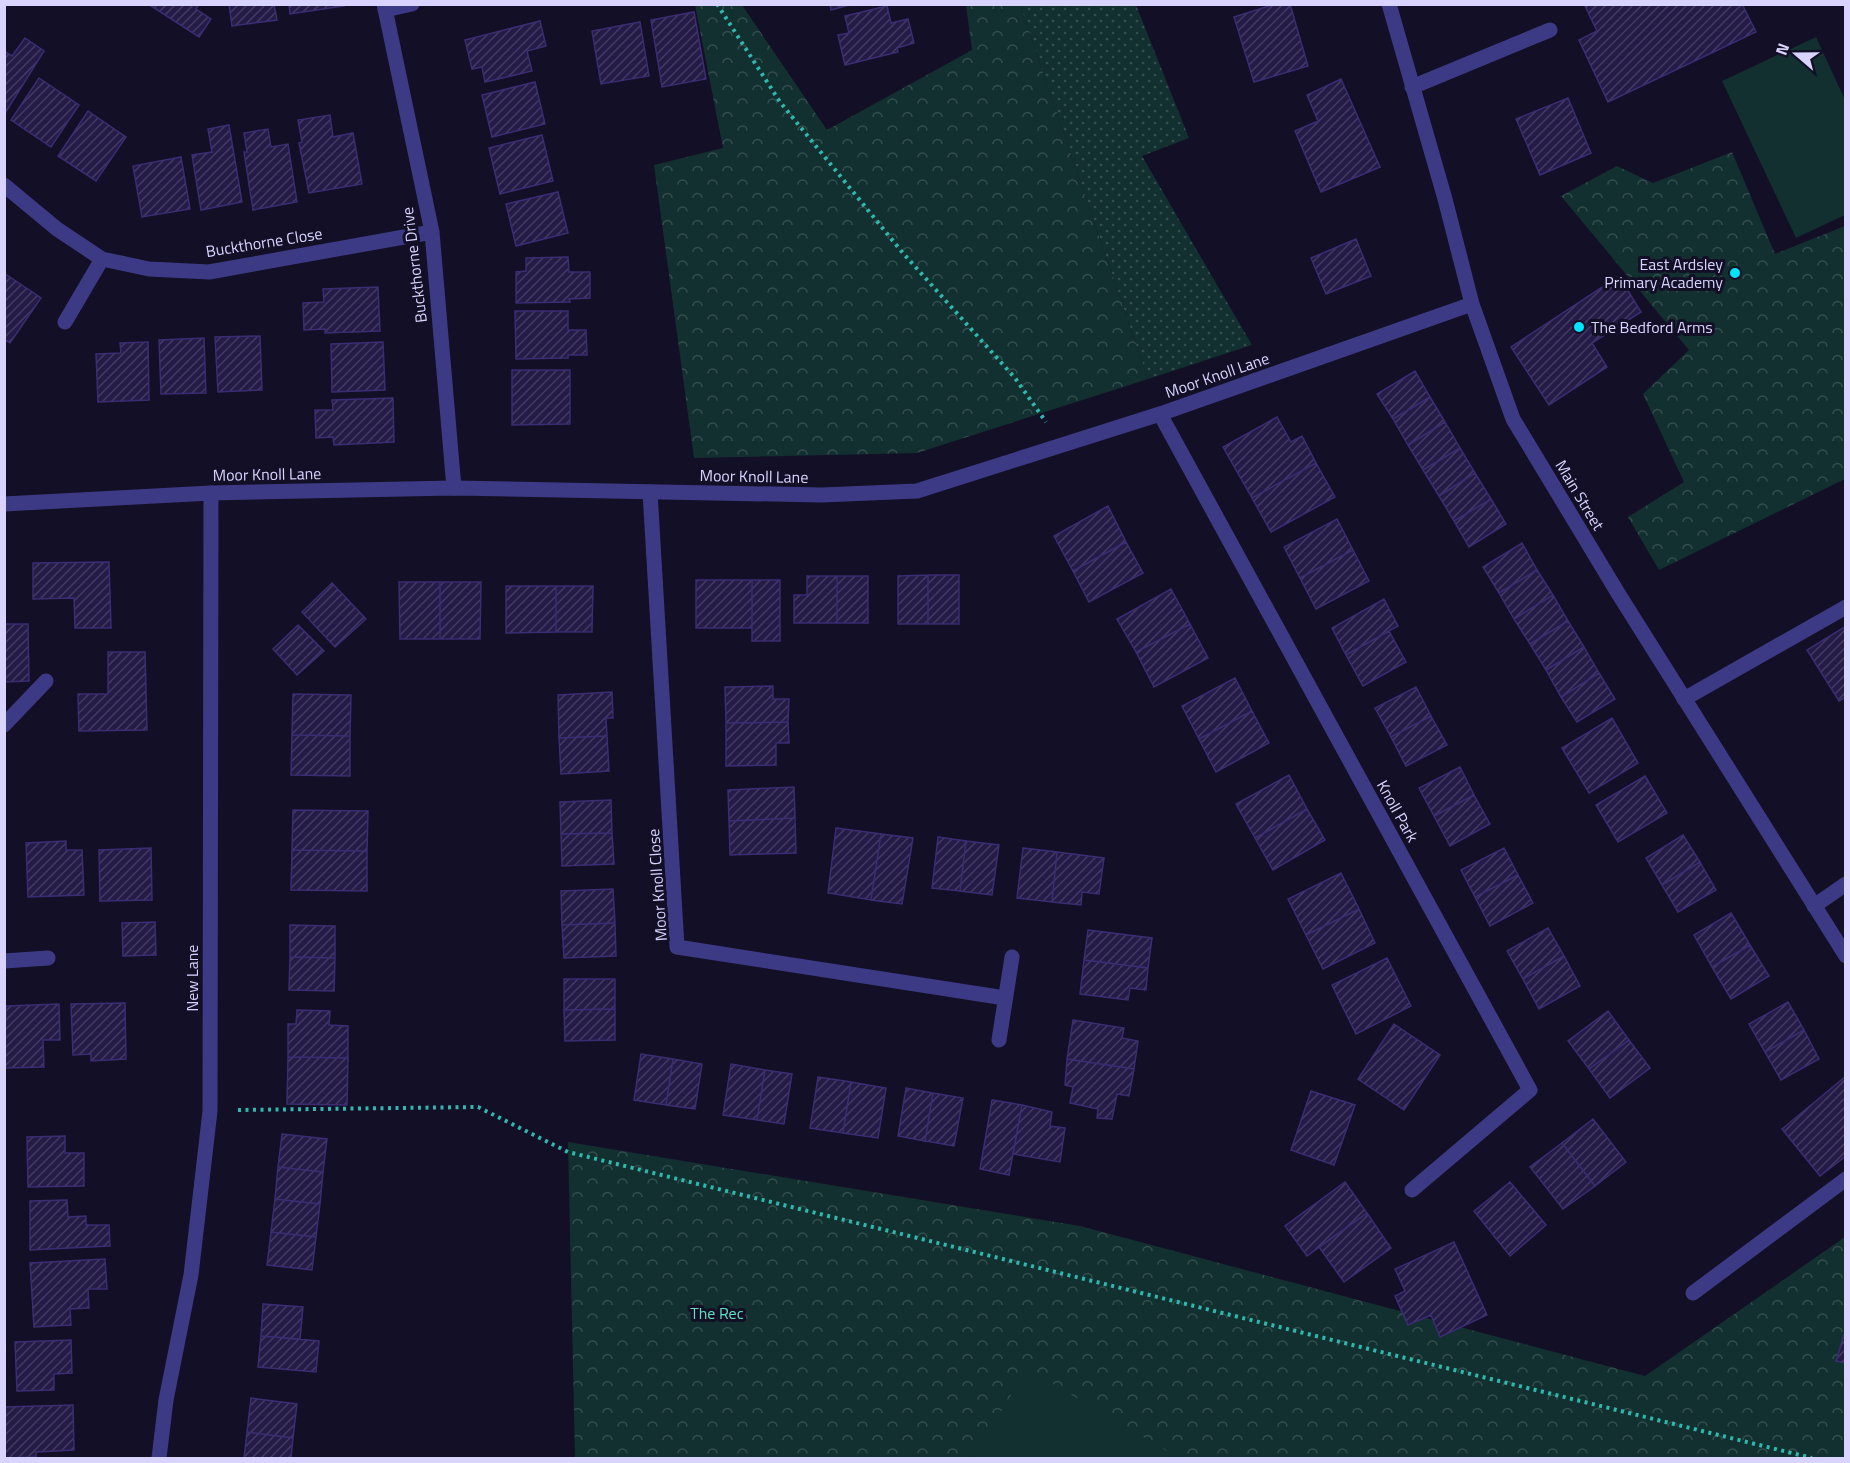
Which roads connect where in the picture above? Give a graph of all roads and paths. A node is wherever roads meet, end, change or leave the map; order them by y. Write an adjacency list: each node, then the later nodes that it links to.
1 (412, 4): 4 (street)
2 (717, 4): 13 (path)
3 (1389, 4): 6 (street, Main Street)
4 (385, 7): 8 (street, Buckthorne Drive)
5 (1550, 30): 6 (street)
6 (1412, 87): 10 (street, Main Street)
7 (4, 185): 9 (street, Buckthorne Close)
8 (432, 232): 9 (street, Buckthorne Close); 14 (street, Buckthorne Drive)
9 (102, 260): 11 (street)
10 (1472, 304): 12 (street, Moor Knoll Lane); 20 (street, Main Street)
11 (65, 322)
12 (1160, 414): 13 (street, Moor Knoll Lane); 32 (street, Knoll Park)
13 (1062, 445): 15 (street, Moor Knoll Lane)
14 (454, 488): 15 (street, Moor Knoll Lane); 16 (street, Moor Knoll Lane)
15 (650, 492): 28 (street, Moor Knoll Close)
16 (211, 493): 17 (street, Moor Knoll Lane); 30 (street, New Lane)
17 (4, 504)
18 (1845, 607): 20 (street)
19 (46, 681): 21 (street)
20 (1684, 699): 23 (street, Main Street)
21 (4, 725)
22 (1845, 884): 23 (street)
23 (1814, 906): 24 (street, Main Street)
24 (1845, 956)
25 (1012, 957): 28 (street)
26 (48, 958): 27 (street)
27 (4, 961)
28 (1005, 998): 29 (street)
29 (999, 1040)
30 (210, 1110): 34 (street, New Lane); 35 (path)
31 (1845, 1179): 33 (street)
32 (1412, 1190)
33 (1693, 1293)
34 (159, 1458)
35 (1812, 1458)

